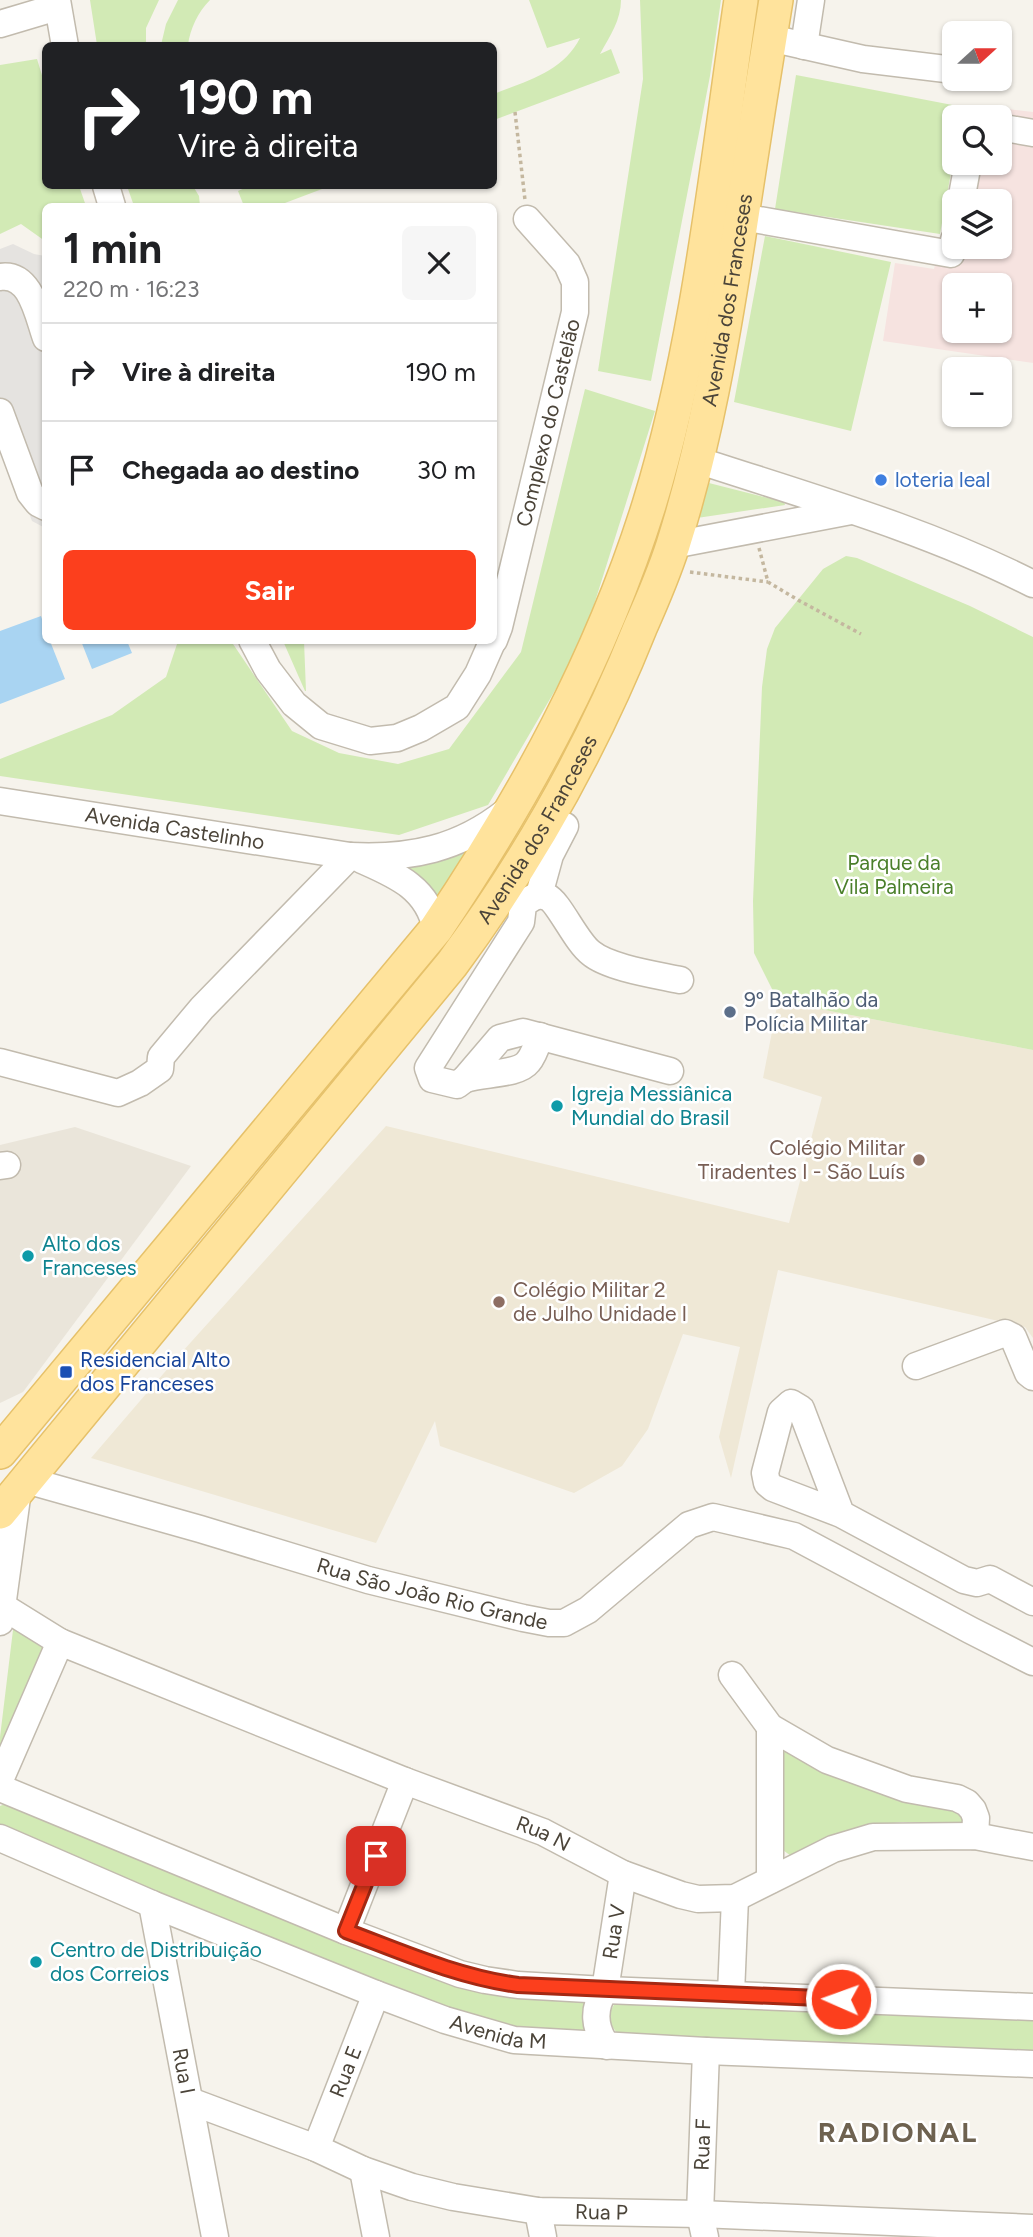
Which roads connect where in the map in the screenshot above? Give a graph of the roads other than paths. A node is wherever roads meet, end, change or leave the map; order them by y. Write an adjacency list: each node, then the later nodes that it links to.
1 (741, 0): 27 (main road, Avenida dos Franceses)
2 (776, 0): 6 (main road, Avenida dos Franceses)
3 (811, 0): 8 (street)
4 (57, 4): 5 (street); 7 (street)
5 (0, 24)
6 (770, 38): 8 (street); 12 (main road, Avenida dos Franceses)
7 (64, 42)
8 (804, 46): 9 (street)
9 (942, 69)
10 (1012, 129): 11 (street)
11 (1033, 133)
12 (742, 217): 14 (street); 18 (main road, Avenida dos Franceses)
13 (527, 219): 23 (street, Complexo do Castelão)
14 (942, 252)
15 (0, 277): 16 (street)
16 (42, 327)
17 (0, 412): 19 (street)
18 (697, 460): 20 (street); 21 (main road, Avenida dos Franceses)
19 (42, 504)
20 (853, 510): 21 (street); 22 (street)
21 (669, 557): 30 (main road, Avenida dos Franceses)
22 (1033, 584)
23 (497, 631)
24 (255, 644): 25 (street, Complexo do Castelão)
25 (491, 644)
26 (0, 801): 29 (street, Avenida Castelinho)
27 (516, 803): 29 (street, Avenida Castelinho); 31 (main road, Avenida dos Franceses)
28 (565, 826): 30 (street)
29 (350, 856): 31 (street, Avenida Castelinho); 33 (street)
30 (522, 897): 32 (street); 34 (street); 38 (main road, Avenida dos Franceses)
31 (436, 929): 37 (main road, Avenida dos Franceses)
32 (680, 980)
33 (0, 1062)
34 (670, 1071)
35 (916, 1366): 36 (street)
36 (1033, 1377)
37 (7, 1434)
38 (14, 1494): 40 (main road, Avenida dos Franceses); 42 (street); 44 (street, Rua São João Rio Grande)
39 (841, 1514): 41 (street)
40 (0, 1521)
41 (1032, 1600)
42 (1, 1615): 43 (street, Rua N)
43 (60, 1642): 47 (street); 48 (street, Rua N)
44 (1033, 1661)
45 (732, 1675): 46 (street)
46 (770, 1727): 50 (street); 54 (street)
47 (0, 1780)
48 (405, 1781): 53 (street, Rua N); 57 (street)
49 (0, 1788): 57 (street)
50 (975, 1836): 52 (street, Rua N); 54 (street, Rua N)
51 (0, 1838): 56 (street, Avenida M)
52 (1033, 1847)
53 (623, 1874): 55 (street, Rua N); 58 (street, Rua V)
54 (770, 1880): 55 (street, Rua N)
55 (734, 1898): 60 (street)
56 (152, 1904): 59 (street, Avenida M); 65 (street, Rua I)
57 (346, 1931): 58 (street)
58 (605, 1990): 60 (street); 62 (street, Rua V)
59 (376, 1994): 62 (street, Avenida M); 66 (street, Rua E)
60 (731, 1994): 61 (street)
61 (1033, 2007)
62 (607, 2046): 63 (street, Avenida M)
63 (706, 2051): 64 (street, Avenida M); 69 (street, Rua F)
64 (1033, 2064)
65 (190, 2101): 66 (street, Rua P); 72 (street, Rua I)
66 (316, 2148): 67 (street, Rua P)
67 (363, 2171): 68 (street, Rua P); 73 (street)
68 (538, 2211): 69 (street, Rua P); 74 (street)
69 (702, 2225): 71 (street, Rua P)
70 (1033, 2228): 71 (street, Rua P)
71 (920, 2230)
72 (215, 2237)
73 (376, 2237)
74 (543, 2237)

